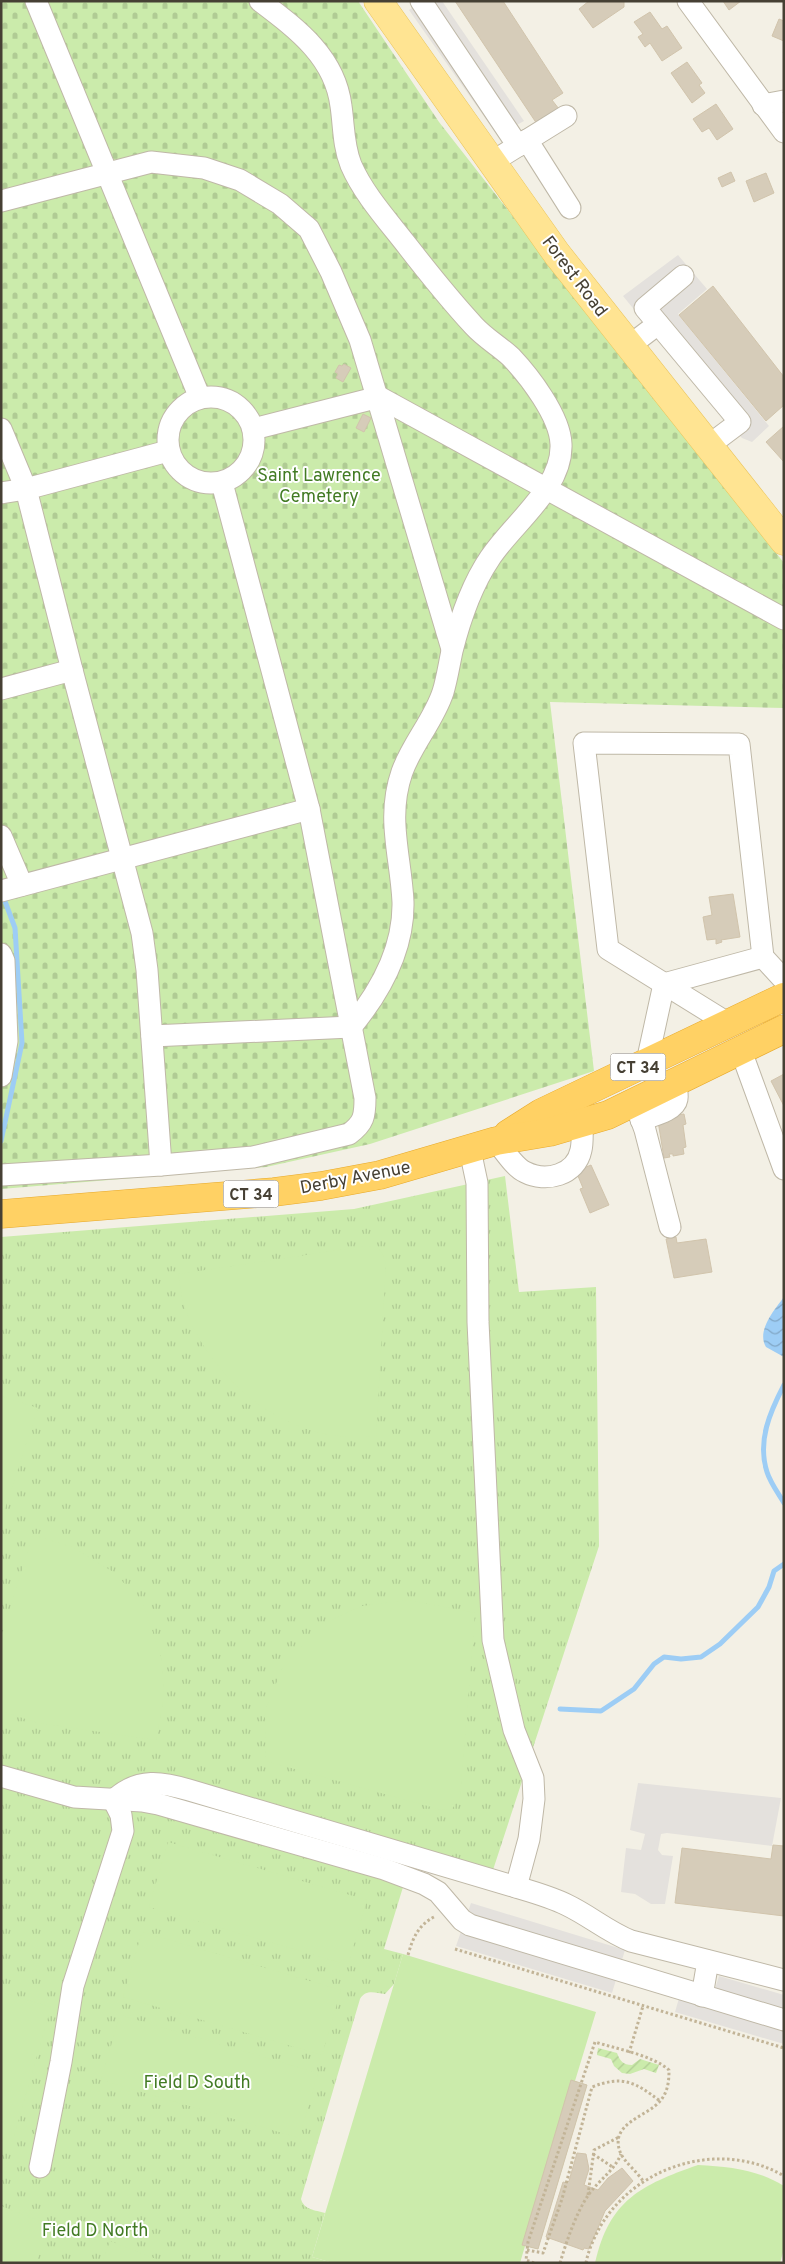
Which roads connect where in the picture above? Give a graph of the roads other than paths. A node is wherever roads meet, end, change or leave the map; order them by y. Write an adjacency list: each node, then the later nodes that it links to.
1 (36, 1): 12 (street)
2 (260, 1): 25 (street)
3 (421, 1): 10 (street)
4 (688, 1): 7 (street)
5 (383, 3): 11 (main road, Forest Road)
6 (784, 101): 7 (street)
7 (763, 105): 9 (street)
8 (566, 116): 10 (street)
9 (784, 132)
10 (522, 144): 11 (street); 14 (street)
11 (492, 162): 17 (main road, Forest Road)
12 (106, 173): 13 (street); 18 (street); 19 (street)
13 (1, 202)
14 (570, 208)
15 (683, 276): 16 (street)
16 (658, 324): 17 (street); 22 (street)
17 (629, 346): 22 (main road, Forest Road)
18 (379, 397): 21 (street); 25 (street); 30 (street)
19 (200, 398): 21 (street); 23 (street)
20 (1, 429): 26 (street)
21 (253, 430): 24 (street)
22 (708, 446): 28 (main road, Forest Road)
23 (168, 451): 24 (street); 26 (street)
24 (222, 483): 33 (street)
25 (548, 488): 29 (street); 30 (street)
26 (26, 489): 27 (street); 31 (street)
27 (1, 494)
28 (784, 541)
29 (784, 619)
30 (452, 650): 44 (street)
31 (72, 670): 32 (street); 35 (street)
32 (1, 689)
33 (309, 809): 35 (street); 44 (street)
34 (1, 836): 36 (street)
35 (123, 859): 36 (street); 46 (street)
36 (11, 888)
37 (1, 954): 42 (street)
38 (763, 957): 39 (street); 40 (street); 40 (street)
39 (784, 980)
40 (664, 984): 43 (street); 48 (street)
41 (784, 997): 43 (highway, Derby Avenue / CT 34)
42 (3, 1010): 49 (street)
43 (729, 1024): 47 (highway); 48 (highway, Derby Avenue / CT 34)
44 (351, 1027): 46 (street); 54 (street)
45 (784, 1029): 47 (highway, Derby Avenue / CT 34)
46 (152, 1036): 54 (street)
47 (742, 1050): 50 (highway, Derby Avenue / CT 34); 55 (street)
48 (647, 1062): 52 (highway, Derby Avenue / CT 34)
49 (1, 1076)
50 (638, 1111): 51 (highway, Derby Avenue / CT 34); 58 (street)
51 (582, 1122): 52 (highway, Derby Avenue / CT 34); 52 (street)
52 (496, 1141): 53 (highway, Derby Avenue / CT 34)
53 (470, 1150): 57 (highway, Derby Avenue / CT 34); 61 (street)
54 (161, 1166): 56 (street)
55 (784, 1169)
56 (1, 1175)
57 (1, 1214)
58 (670, 1226)
59 (1, 1776): 60 (street)
60 (114, 1799): 61 (street); 64 (street); 68 (street)
61 (516, 1887): 62 (street)
62 (614, 1935): 63 (street); 64 (street)
63 (708, 1961): 65 (street); 66 (street)
64 (604, 1966): 66 (street)
65 (784, 1980)
66 (702, 1996): 67 (street)
67 (784, 2020)
68 (40, 2167)

